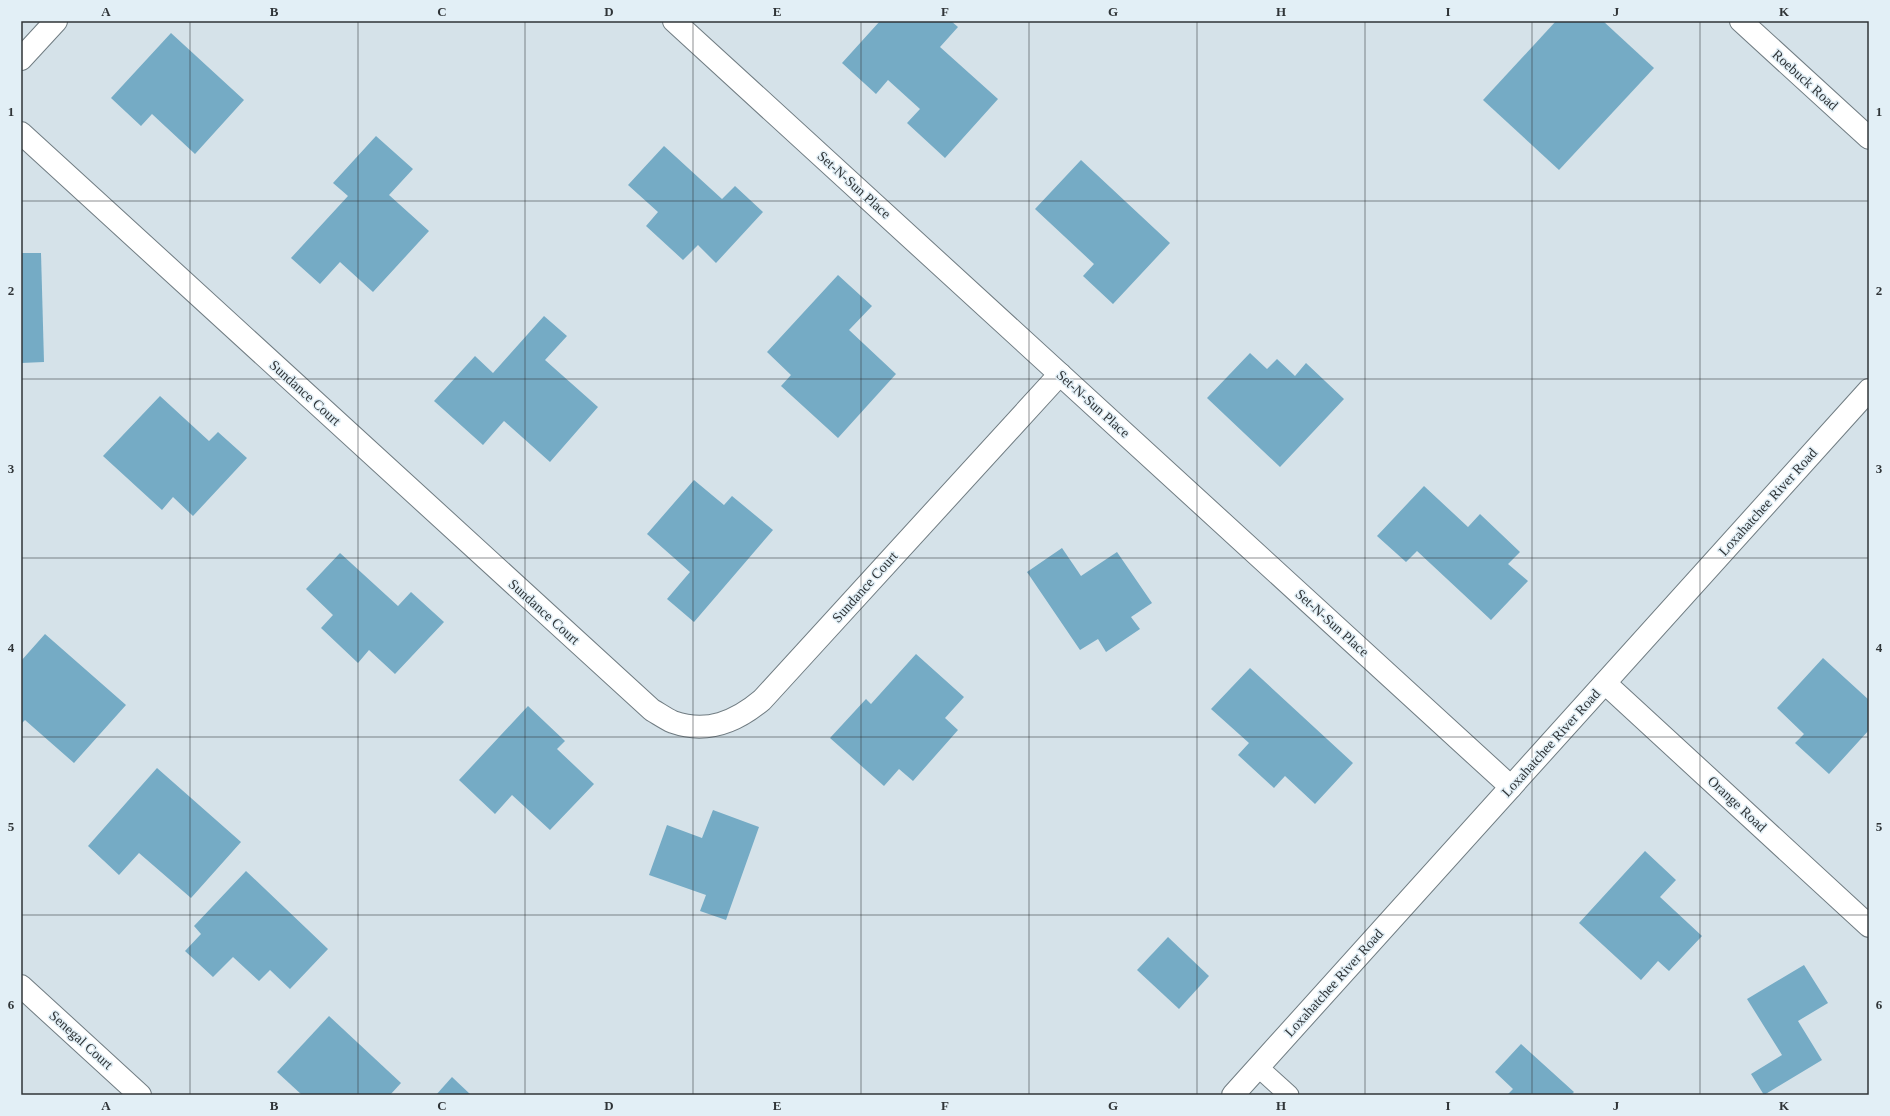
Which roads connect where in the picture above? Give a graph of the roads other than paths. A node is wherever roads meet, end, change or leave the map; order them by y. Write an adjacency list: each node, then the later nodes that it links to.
1 (56, 21): 4 (street)
2 (674, 21): 7 (street, Set-N-Sun Place)
3 (1741, 21): 6 (street, Roebuck Road)
4 (21, 59)
5 (21, 133): 7 (street, Sundance Court)
6 (1869, 138)
7 (1060, 374): 10 (street, Set-N-Sun Place)
8 (1869, 390): 9 (street, Loxahatchee River Road)
9 (1605, 683): 10 (street, Loxahatchee River Road); 11 (street, Orange Road)
10 (1511, 787): 13 (street, Loxahatchee River Road)
11 (1869, 926)
12 (21, 986): 14 (street, Senegal Court)
13 (1258, 1067): 15 (street, Loxahatchee River Road); 16 (lane)
14 (140, 1095)
15 (1233, 1095)
16 (1289, 1095)

